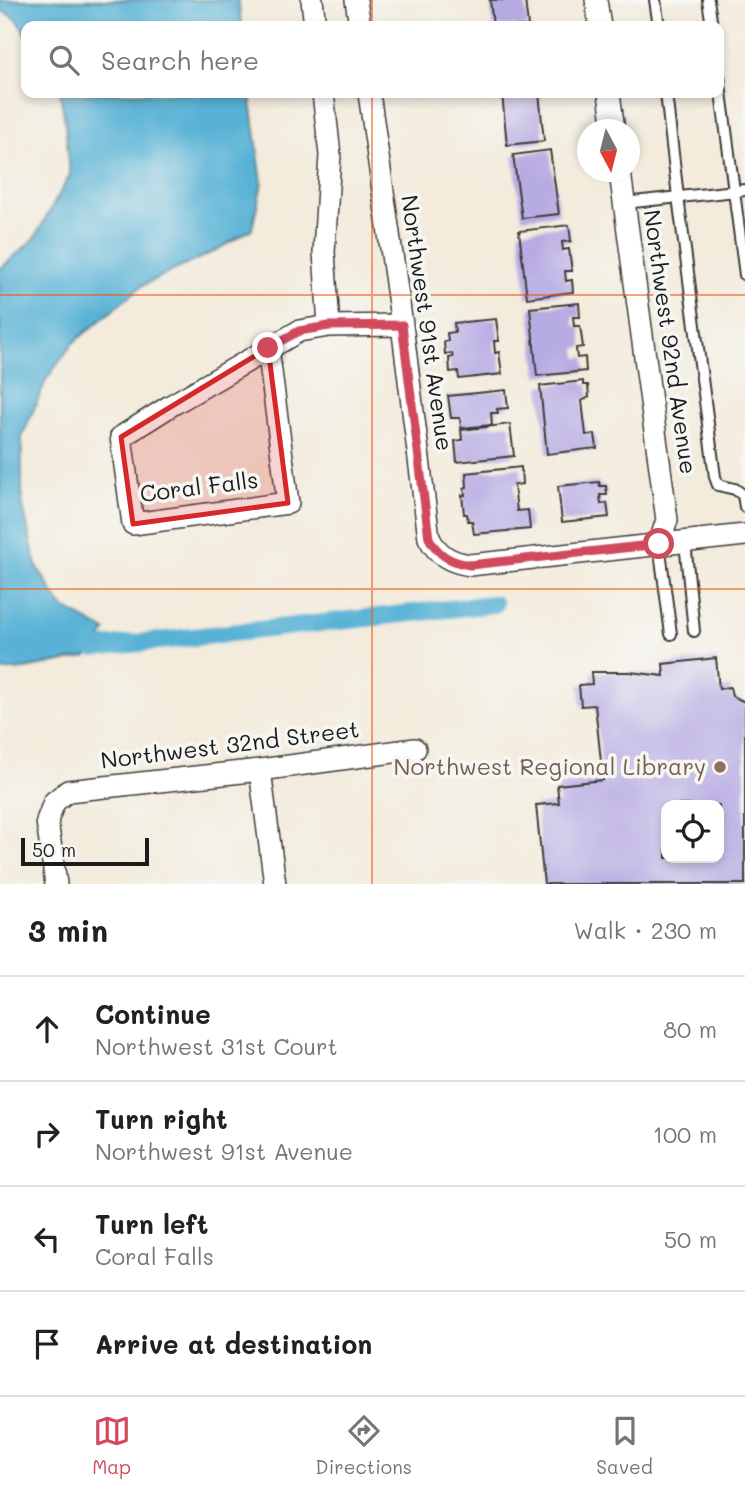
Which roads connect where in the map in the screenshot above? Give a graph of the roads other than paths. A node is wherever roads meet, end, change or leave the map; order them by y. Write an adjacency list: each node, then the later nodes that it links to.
1 (312, 0): 6 (street)
2 (356, 0): 7 (street)
3 (596, 0): 8 (street)
4 (655, 0): 9 (lane)
5 (708, 0): 10 (lane)
6 (314, 21)
7 (359, 21)
8 (599, 21)
9 (658, 21)
10 (711, 21)
11 (324, 98): 23 (street)
12 (370, 98): 22 (street, Northwest 91st Avenue)
13 (610, 98): 16 (street)
14 (667, 98): 19 (lane)
15 (723, 98): 18 (lane)
16 (613, 119)
17 (621, 182): 20 (street, Northwest 92nd Avenue)
18 (740, 191): 19 (lane); 21 (lane)
19 (678, 197): 20 (lane); 25 (lane)
20 (624, 203): 27 (street, Northwest 92nd Avenue)
21 (745, 275)
22 (402, 325): 23 (street, Coral Falls); 30 (street, Northwest 91st Avenue)
23 (329, 326): 24 (street, Coral Falls)
24 (268, 348): 24 (street, Coral Falls)
25 (744, 494): 26 (lane)
26 (745, 507)
27 (667, 520): 29 (street); 30 (street, Northwest 92nd Avenue)
28 (745, 535): 29 (street)
29 (685, 542): 30 (street); 31 (lane)
30 (659, 544): 32 (lane)
31 (694, 631)
32 (671, 634)
33 (415, 749): 34 (street, Northwest 32nd Street)
34 (260, 770): 35 (street, Northwest 32nd Street); 36 (street)
35 (56, 884)
36 (275, 884)

